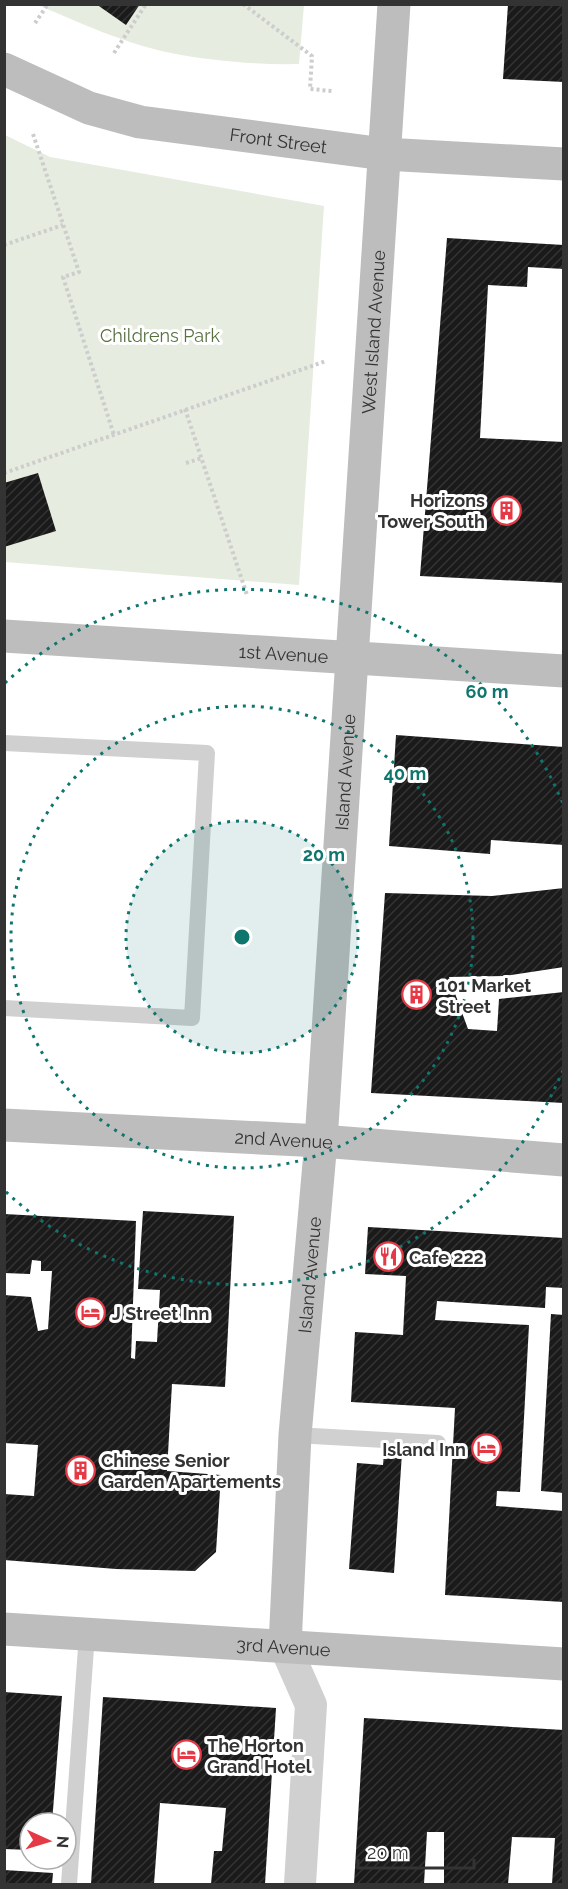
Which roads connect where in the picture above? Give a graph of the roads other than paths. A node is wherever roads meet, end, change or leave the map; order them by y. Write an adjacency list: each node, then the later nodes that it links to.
1 (394, 4): 3 (street, West Island Avenue)
2 (4, 69): 3 (street, Front Street)
3 (384, 154): 4 (street, Front Street); 6 (street, West Island Avenue)
4 (564, 165)
5 (4, 636): 6 (street, 1st Avenue)
6 (351, 660): 7 (street, 1st Avenue); 11 (street, Island Avenue)
7 (564, 671)
8 (4, 743): 9 (lane)
9 (4, 1008)
10 (4, 1125): 11 (street, 2nd Avenue)
11 (321, 1141): 12 (street, 2nd Avenue); 13 (street, Island Avenue)
12 (564, 1160)
13 (296, 1435): 14 (lane); 17 (street, Island Avenue)
14 (438, 1443)
15 (4, 1629): 16 (street, 3rd Avenue)
16 (87, 1634): 17 (street, 3rd Avenue); 19 (lane)
17 (285, 1646): 18 (street, 3rd Avenue); 20 (street, Island Avenue)
18 (564, 1664)
19 (69, 1884)
20 (300, 1884)

